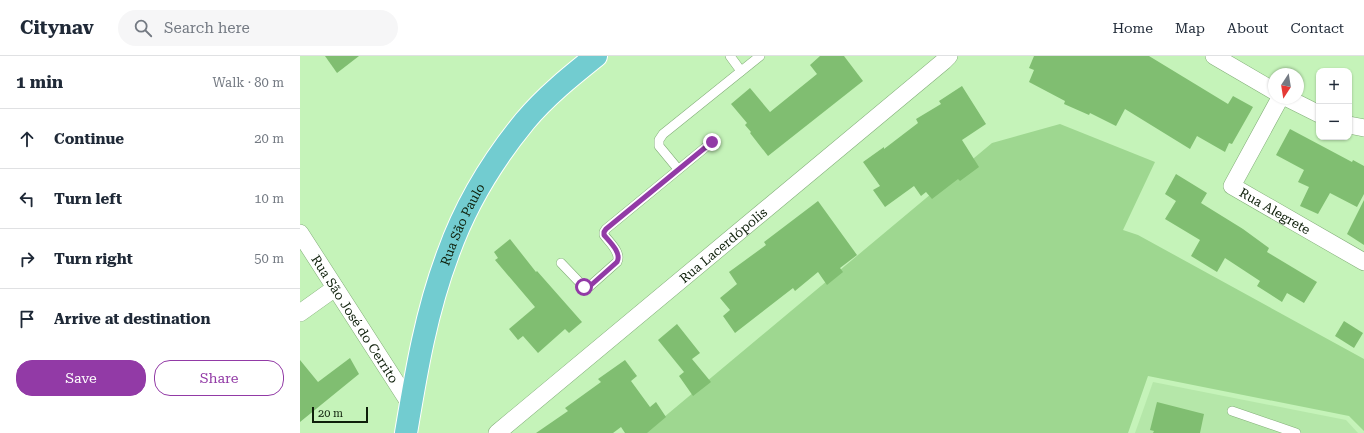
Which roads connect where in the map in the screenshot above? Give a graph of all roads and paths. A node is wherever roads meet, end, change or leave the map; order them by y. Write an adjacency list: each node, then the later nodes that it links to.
1 (596, 56): 20 (main road, Rua São Paulo)
2 (730, 56): 6 (lane)
3 (760, 56): 6 (lane)
4 (949, 56): 23 (street, Rua Lacerdópolis)
5 (1214, 56): 7 (street)
6 (741, 71): 14 (lane)
7 (1268, 88)
8 (1277, 104): 16 (street, Rua Alegrete)
9 (1299, 104): 10 (street)
10 (1316, 112)
11 (1352, 125): 12 (street)
12 (1364, 128)
13 (712, 142): 14 (lane)
14 (678, 169): 17 (lane)
15 (300, 233): 18 (street, Rua São José do Cerrito)
16 (1364, 262)
17 (561, 263)
18 (335, 288): 19 (street); 20 (street, Rua São José do Cerrito)
19 (300, 313)
20 (410, 404): 22 (main road, Rua São Paulo)
21 (1232, 411): 24 (lane)
22 (406, 433)
23 (496, 433)
24 (1296, 433)

